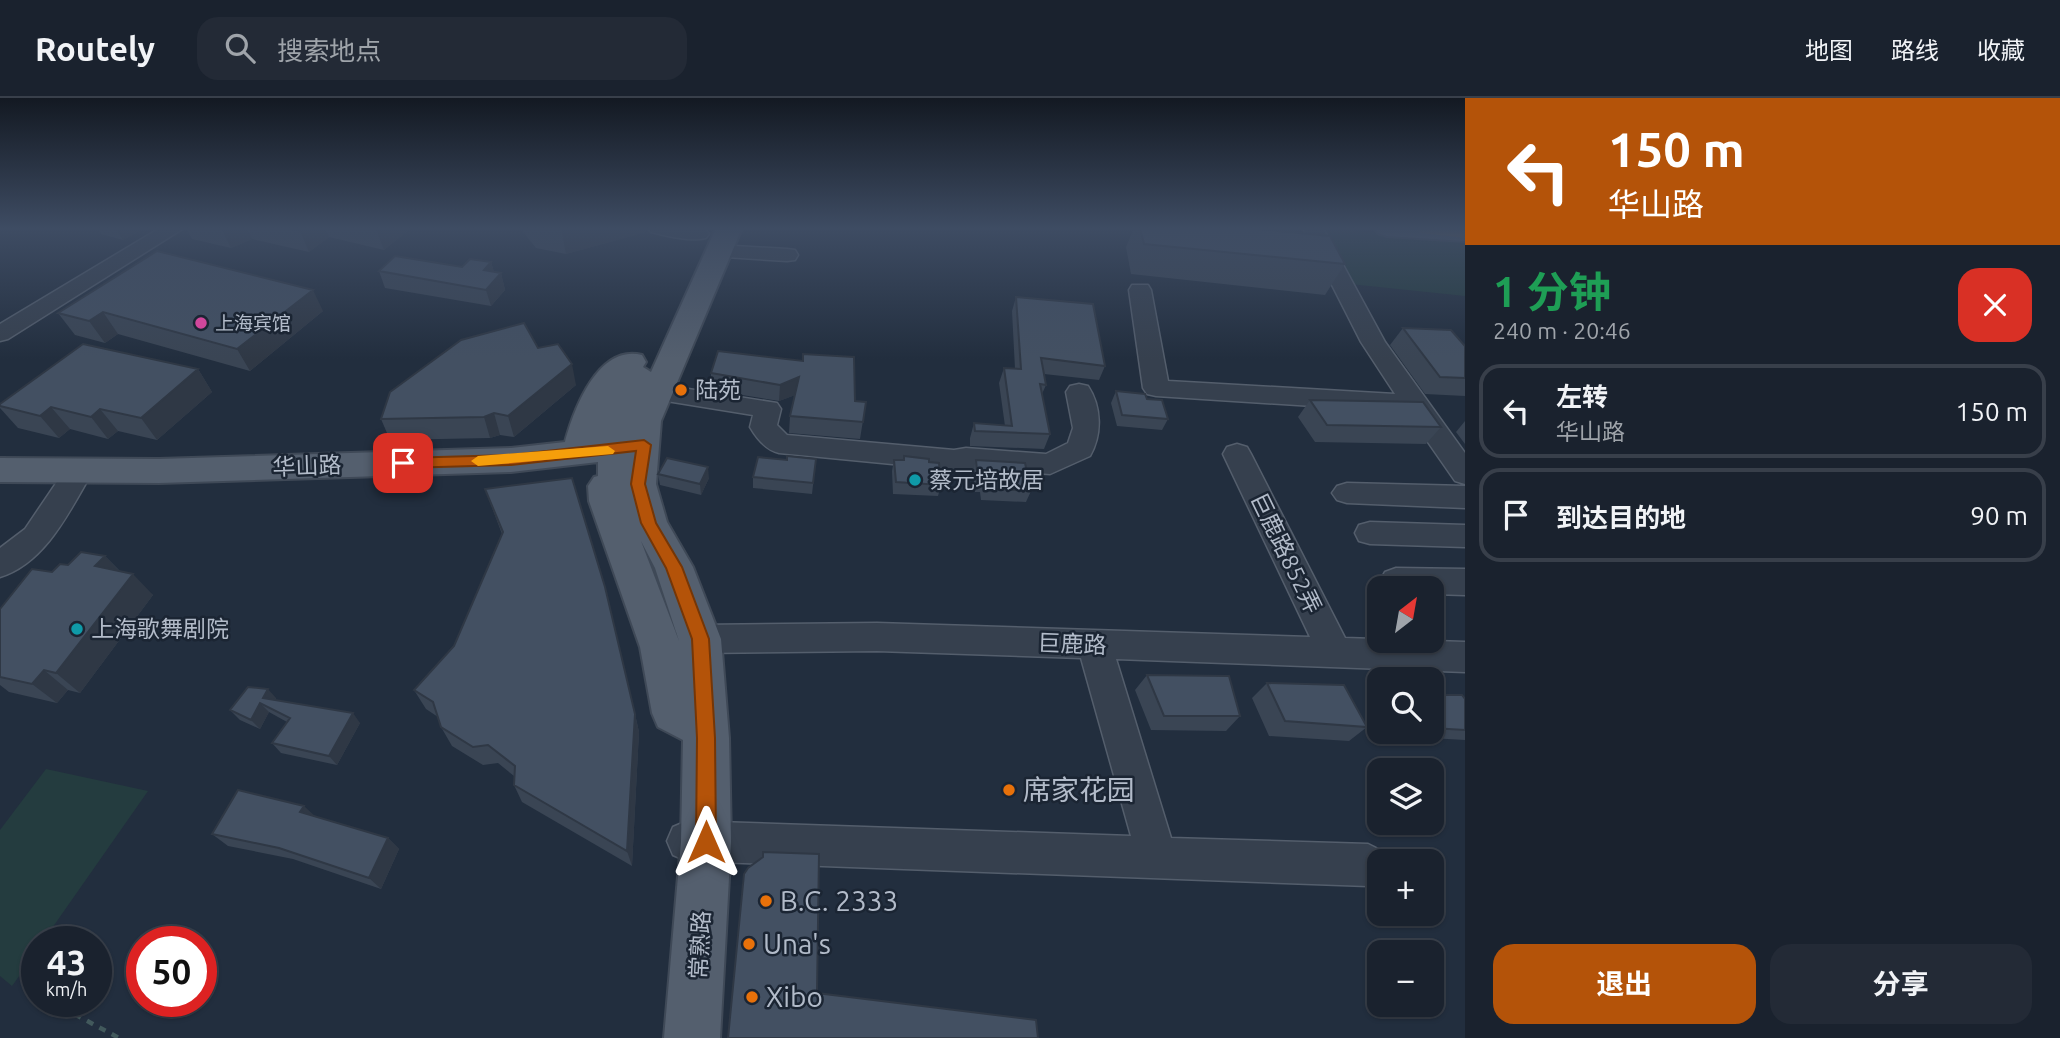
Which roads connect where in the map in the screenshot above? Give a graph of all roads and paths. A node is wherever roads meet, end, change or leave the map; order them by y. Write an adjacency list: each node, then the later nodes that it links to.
1 (102, 272): 6 (street)
2 (692, 272): 10 (main road)
3 (699, 272): 7 (main road)
4 (1336, 272): 9 (street)
5 (1140, 290): 9 (street)
6 (0, 334)
7 (657, 392): 8 (street); 10 (main road)
8 (1079, 392)
9 (1415, 404): 14 (street)
10 (612, 450): 13 (main road, 华山路); 22 (main road, 常熟路); 26 (main road)
11 (1237, 454): 24 (street, 巨鹿路852弄)
12 (0, 470): 13 (main road, 华山路)
13 (79, 471): 19 (street)
14 (1465, 474)
15 (1347, 493): 16 (street)
16 (1465, 497)
17 (1370, 533): 18 (street)
18 (1465, 536)
19 (0, 565)
20 (1444, 582): 21 (street)
21 (1465, 582)
22 (690, 642): 23 (street, 巨鹿路); 26 (main road, 常熟路); 27 (main road, 常熟路)
23 (1094, 644): 24 (street, 巨鹿路); 28 (street)
24 (1335, 653): 25 (street, 巨鹿路)
25 (1465, 657)
26 (687, 721): 27 (main road, 常熟路)
27 (695, 841): 28 (street); 32 (main road, 常熟路); 33 (main road, 常熟路)
28 (1157, 857): 29 (street)
29 (1367, 865)
30 (80, 1017): 31 (path)
31 (119, 1038)
32 (667, 1038)
33 (692, 1038)

